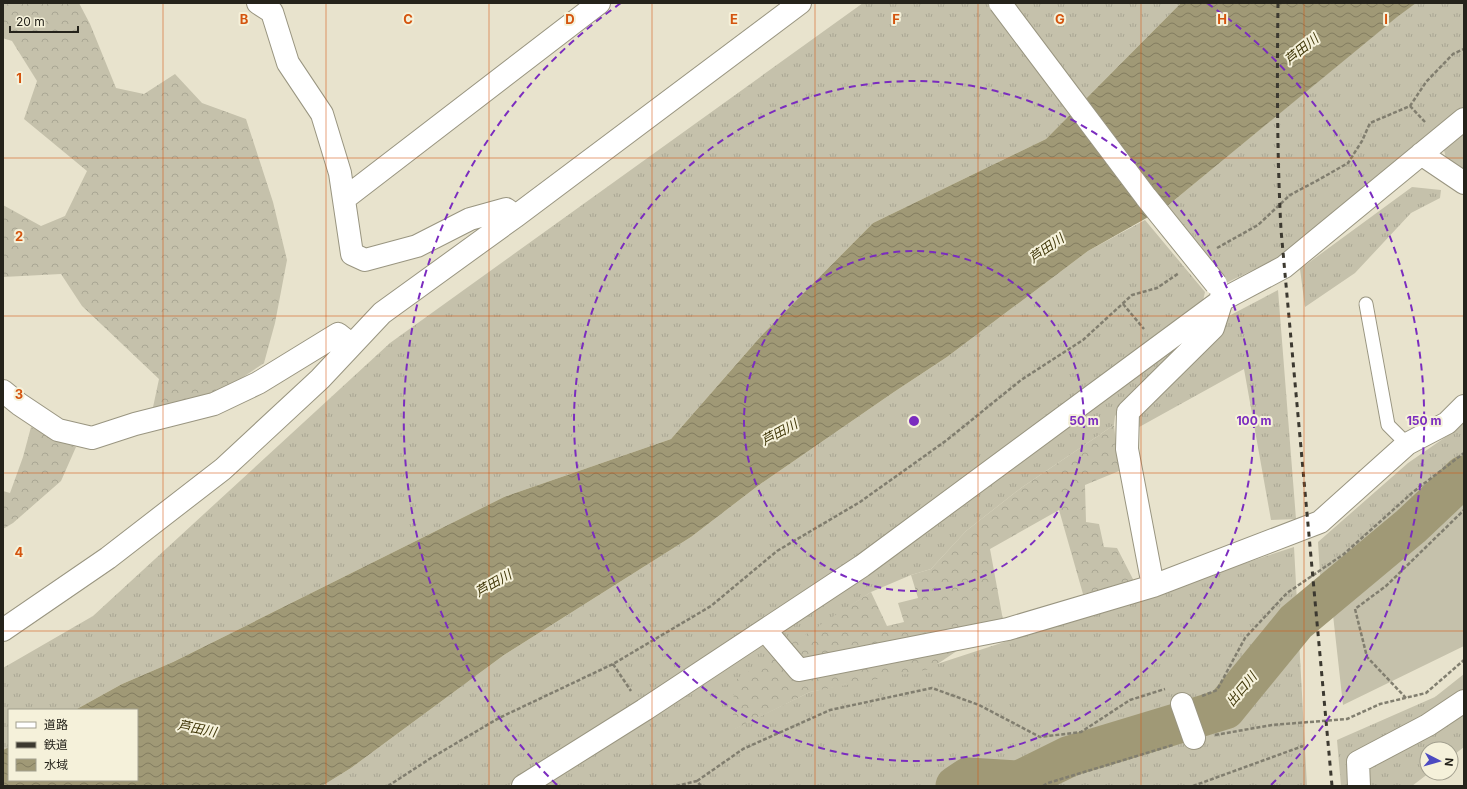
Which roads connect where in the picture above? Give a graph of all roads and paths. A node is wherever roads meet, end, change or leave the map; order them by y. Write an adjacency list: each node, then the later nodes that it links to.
1 (258, 3): 9 (street)
2 (599, 3): 9 (street)
3 (800, 3): 10 (street)
4 (1000, 3): 13 (street, bridge)
5 (1464, 49): 11 (path)
6 (1464, 119): 7 (street)
7 (1421, 154): 8 (street); 13 (street)
8 (1464, 183)
9 (344, 199): 10 (street)
10 (516, 216): 16 (street)
11 (1216, 249)
12 (1183, 270): 14 (path)
13 (1219, 292): 17 (street); 23 (street)
14 (1123, 304): 17 (path); 27 (path)
15 (1366, 304): 20 (lane)
16 (352, 345): 18 (street); 24 (street)
17 (1159, 347): 25 (street)
18 (3, 391)
19 (1464, 406): 20 (street)
20 (1407, 444): 23 (street)
21 (1464, 453): 30 (path)
22 (1464, 510): 28 (path)
23 (1152, 586): 25 (street)
24 (3, 630)
25 (765, 630): 31 (street)
26 (1464, 660): 28 (path)
27 (613, 664): 31 (path); 35 (path)
28 (1406, 698): 32 (path)
29 (1464, 701): 41 (street)
30 (1182, 704): 32 (street); 34 (path)
31 (644, 710): 36 (street)
32 (1194, 738): 39 (path)
33 (1303, 746): 40 (path)
34 (697, 781): 37 (path); 38 (path)
35 (388, 786)
36 (523, 786)
37 (676, 786)
38 (701, 786)
39 (1043, 786)
40 (1193, 786)
41 (1359, 786)

